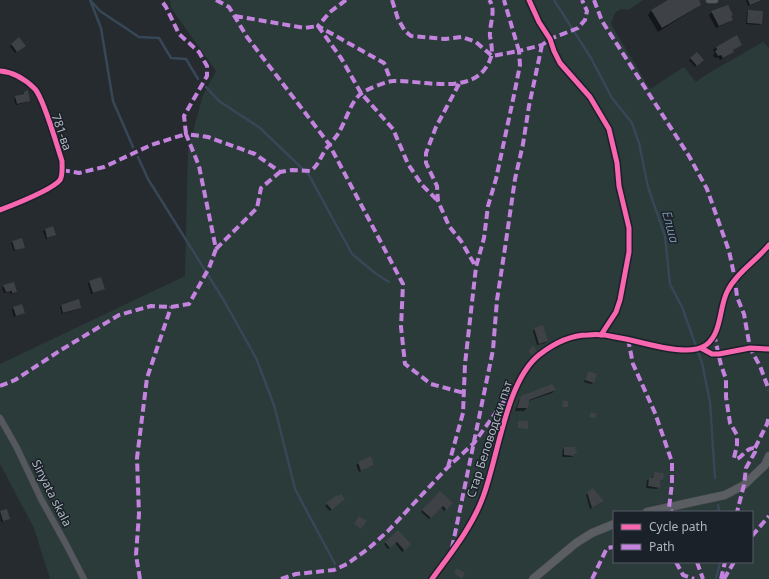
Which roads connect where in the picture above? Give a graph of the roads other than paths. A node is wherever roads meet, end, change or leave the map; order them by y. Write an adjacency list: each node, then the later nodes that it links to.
1 (709, 0): 2 (street)
2 (715, 0)
3 (0, 71): 4 (street, 781-ва)
4 (0, 210)
5 (769, 245): 11 (street, Стар Беловодски път)
6 (0, 418): 10 (street, Sinyata skala)
7 (769, 456): 8 (street)
8 (652, 511)
9 (613, 524): 12 (street)
10 (84, 579)
11 (432, 579)
12 (533, 579)

